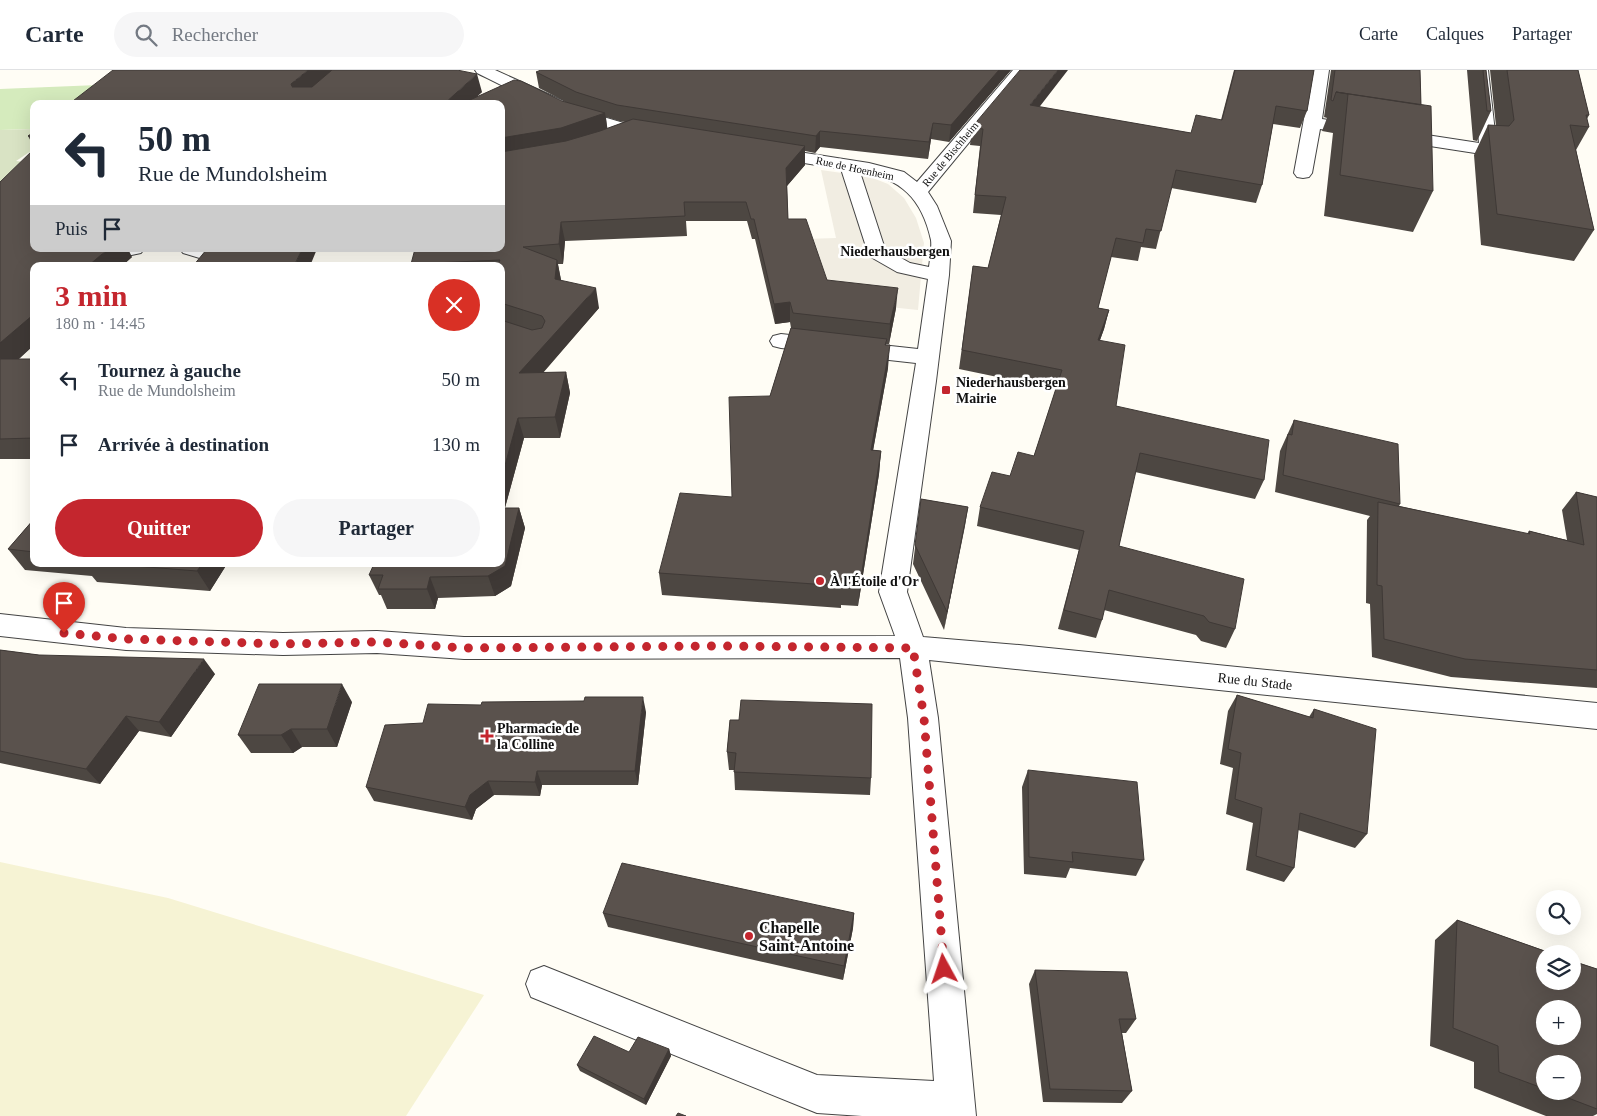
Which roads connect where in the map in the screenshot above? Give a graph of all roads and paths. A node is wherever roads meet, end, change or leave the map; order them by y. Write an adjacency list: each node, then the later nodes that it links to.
1 (482, 70): 6 (street)
2 (1021, 70): 12 (street, Rue de Bischheim)
3 (1321, 70): 5 (street)
4 (1480, 70): 5 (street)
5 (1313, 123): 11 (street)
6 (632, 131): 7 (street); 8 (street)
7 (671, 137)
8 (608, 142)
9 (748, 148): 10 (street, Rue de Hoenheim)
10 (850, 165): 12 (street, Rue de Hoenheim); 17 (street)
11 (1303, 173)
12 (918, 192): 17 (street, Rue de Hoenheim)
13 (119, 252): 15 (street)
14 (200, 252): 16 (street)
15 (94, 257)
16 (233, 262)
17 (939, 275): 19 (street, Rue de Hoenheim)
18 (782, 341): 19 (street)
19 (927, 357): 21 (street, Rue de Hoenheim)
20 (0, 625): 21 (street, Rue du Stade)
21 (913, 648): 22 (street, Rue du Stade); 24 (street, Rue de Hoenheim)
22 (1597, 716)
23 (544, 984): 24 (street)
24 (955, 1109)

